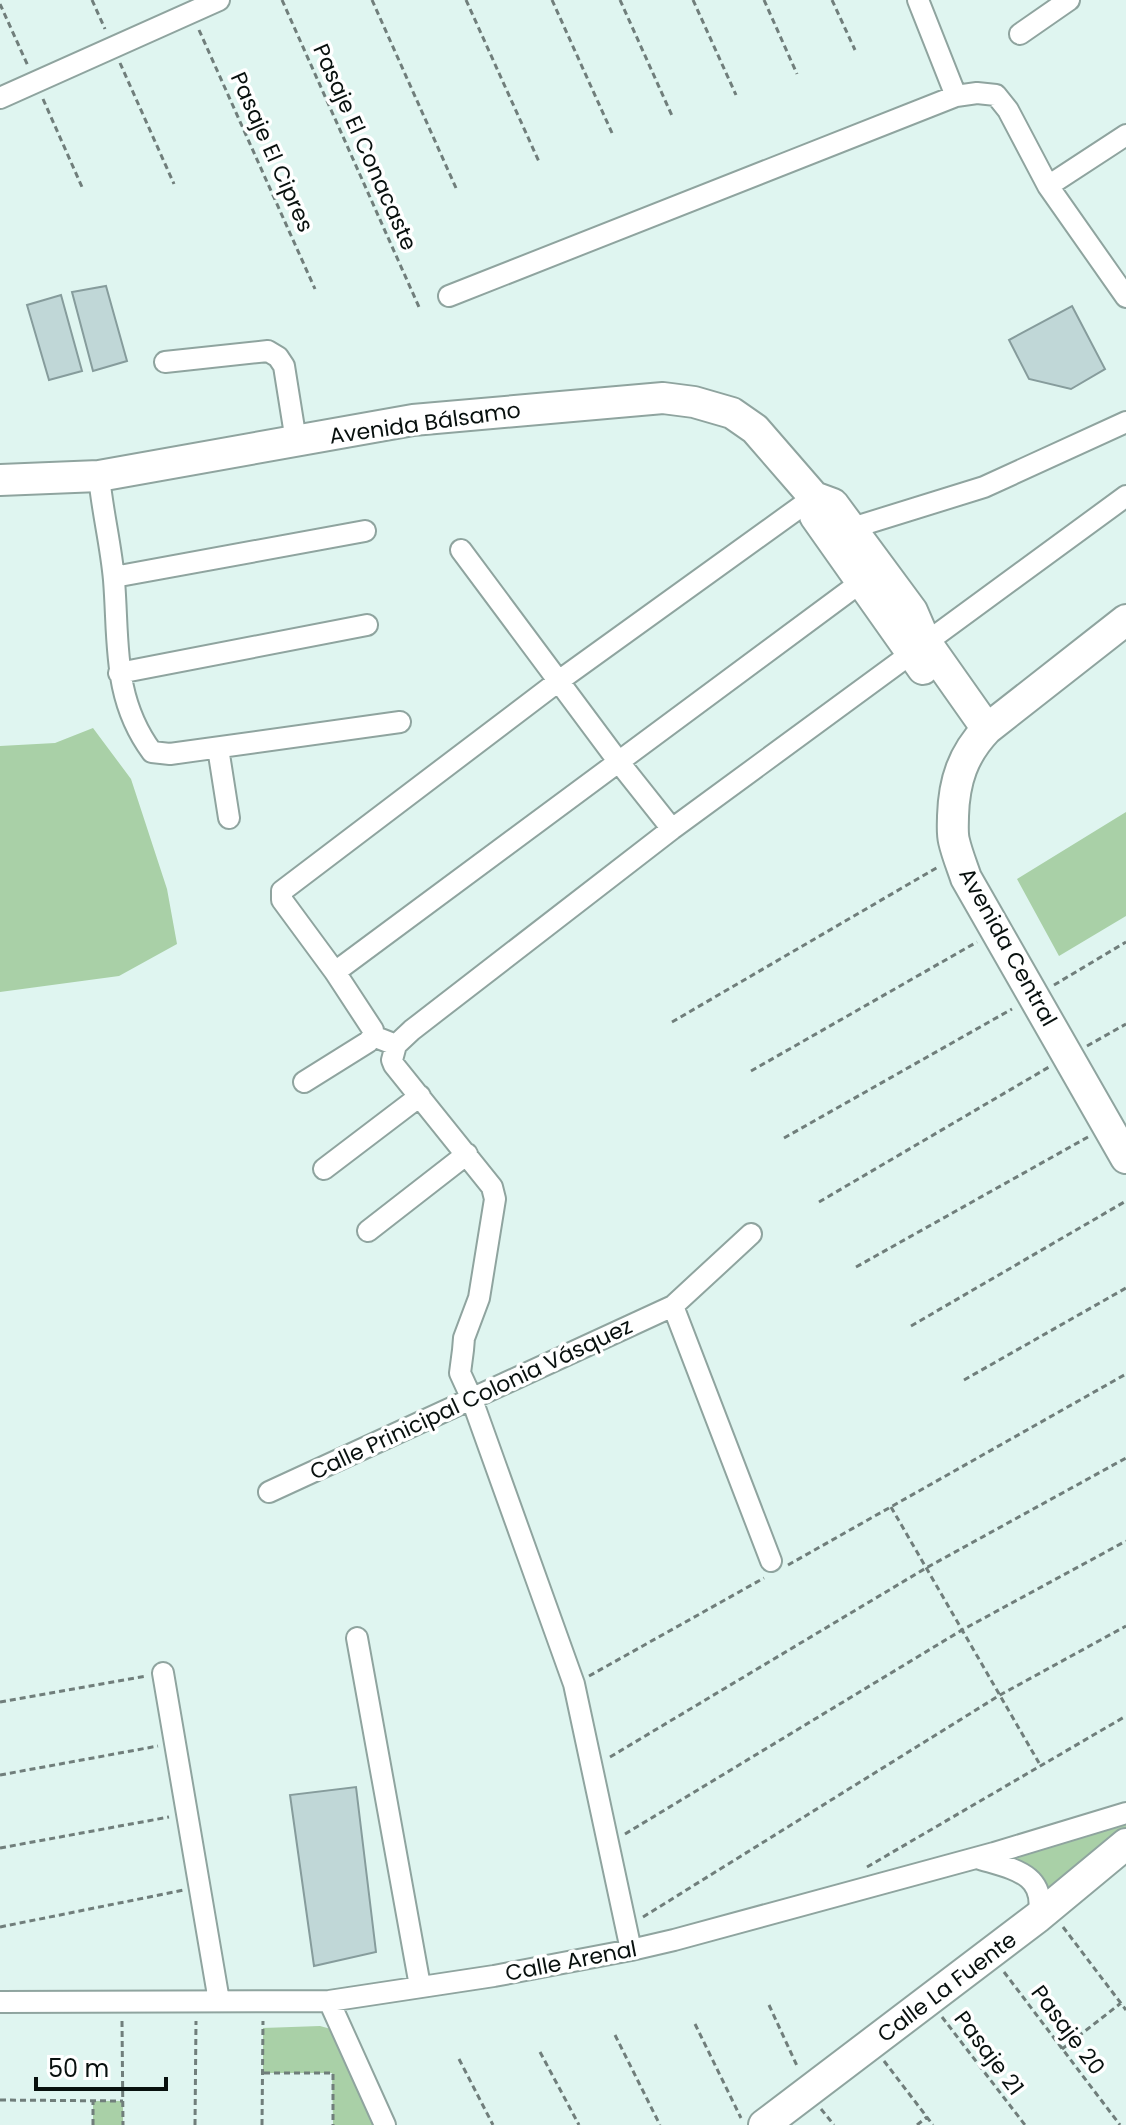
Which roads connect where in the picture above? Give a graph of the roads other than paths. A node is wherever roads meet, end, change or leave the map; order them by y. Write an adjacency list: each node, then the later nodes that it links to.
1 (219, 0): 6 (street)
2 (918, 0): 5 (street)
3 (1069, 0): 4 (street)
4 (1020, 34)
5 (956, 96): 8 (street); 9 (street)
6 (0, 98)
7 (1126, 135): 8 (street)
8 (1048, 186): 10 (street)
9 (449, 296)
10 (1126, 297)
11 (165, 362): 13 (street)
12 (1126, 422): 18 (street)
13 (296, 441): 14 (street, Avenida Bálsamo); 17 (street, Avenida Bálsamo)
14 (99, 476): 15 (street, Avenida Bálsamo); 22 (street)
15 (0, 480)
16 (1126, 496): 25 (street)
17 (814, 497): 18 (street, Avenida Bálsamo); 21 (street, Avenida Bálsamo); 27 (street)
18 (852, 528): 21 (street, Avenida Bálsamo)
19 (365, 531): 22 (street)
20 (461, 550): 27 (street)
21 (872, 574): 25 (street, Avenida Bálsamo); 31 (street)
22 (114, 577): 26 (street)
23 (1126, 620): 29 (street)
24 (367, 625): 26 (street)
25 (918, 646): 29 (street, Avenida Bálsamo); 33 (street)
26 (119, 673): 30 (street)
27 (560, 680): 31 (street); 34 (street)
28 (400, 722): 30 (street)
29 (980, 736): 40 (street, Avenida Central)
30 (218, 748): 32 (street)
31 (618, 761): 33 (street); 34 (street)
32 (229, 818)
33 (672, 829): 36 (street)
34 (335, 972): 35 (street)
35 (373, 1036): 36 (street); 37 (street)
36 (396, 1045): 38 (street)
37 (304, 1082)
38 (420, 1096): 39 (street); 41 (street)
39 (467, 1154): 42 (street); 45 (street)
40 (1126, 1158)
41 (324, 1169)
42 (368, 1231)
43 (751, 1234): 44 (street, Calle Prinicipal Colonia Vásquez)
44 (673, 1306): 45 (street, Calle Prinicipal Colonia Vásquez); 47 (street)
45 (471, 1397): 46 (street, Calle Prinicipal Colonia Vásquez); 54 (street)
46 (269, 1492)
47 (773, 1568)
48 (357, 1638): 55 (street)
49 (163, 1673): 56 (street)
50 (1126, 1813): 52 (street, Calle Arenal)
51 (1126, 1844): 53 (street, Calle La Fuente)
52 (977, 1858): 53 (street); 54 (street, Calle Arenal)
53 (1043, 1913): 60 (street, Calle La Fuente)
54 (631, 1950): 55 (street, Calle Arenal)
55 (420, 1986): 57 (street, Calle Arenal)
56 (219, 2001): 57 (street, Calle Arenal); 58 (street, Calle Arenal)
57 (329, 2001): 59 (street)
58 (0, 2002)
59 (385, 2125)
60 (764, 2125)

